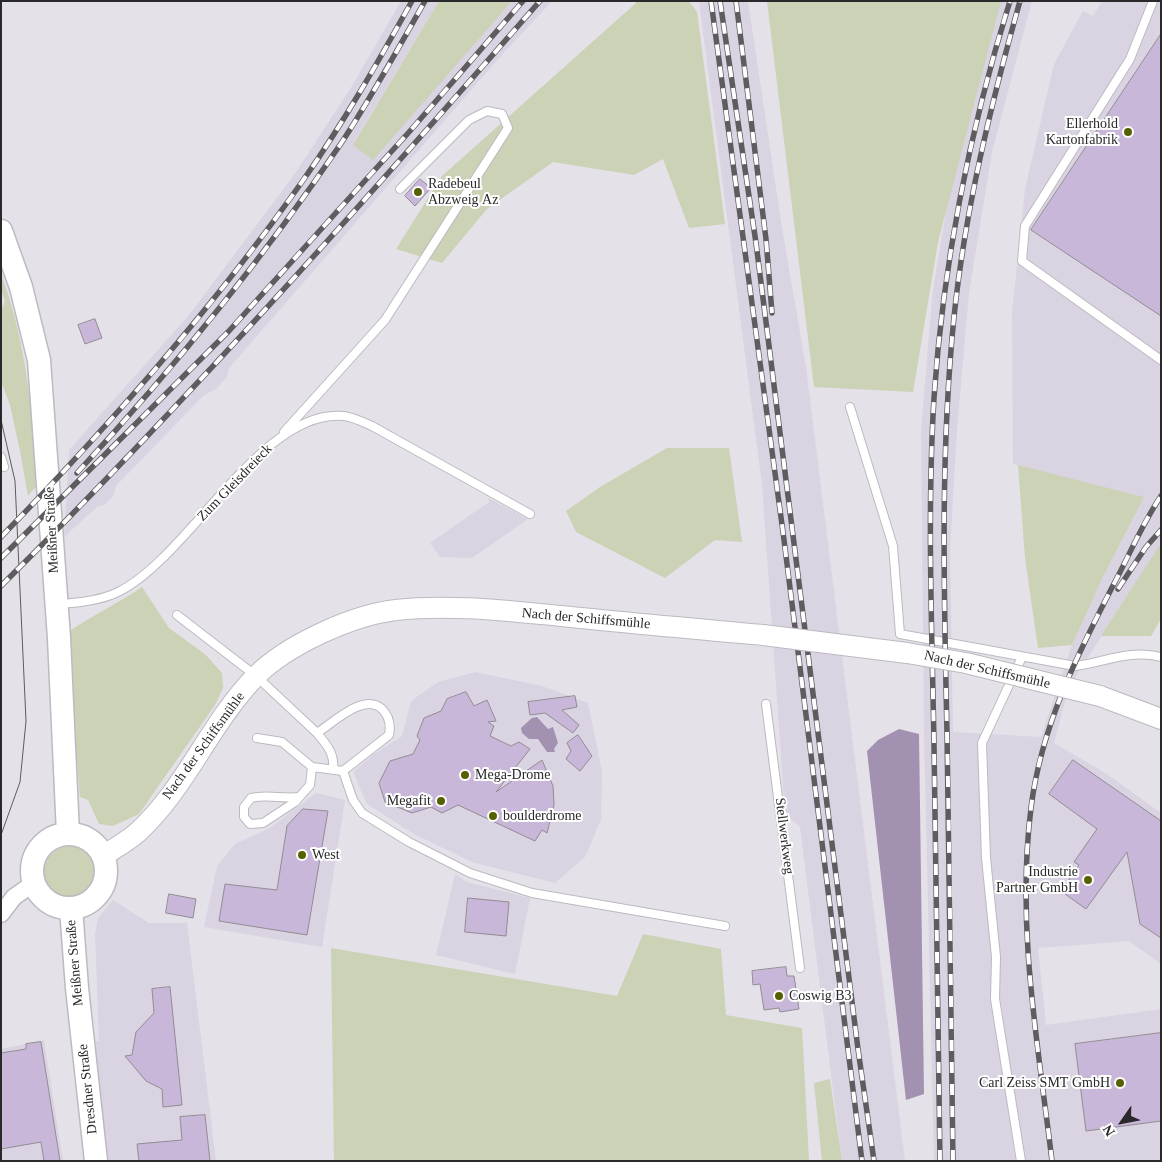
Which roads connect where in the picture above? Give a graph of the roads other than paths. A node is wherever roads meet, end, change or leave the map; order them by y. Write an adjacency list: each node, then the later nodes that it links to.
1 (1154, 1): 4 (lane)
2 (400, 189): 6 (lane)
3 (1, 231): 10 (main road, Meißner Straße)
4 (1161, 360)
5 (850, 407): 13 (lane, Nach der Schiffsmühle)
6 (278, 439): 9 (lane, Zum Gleisdreieck); 10 (lane, Zum Gleisdreieck)
7 (1, 457): 8 (lane)
8 (4, 466)
9 (530, 514)
10 (56, 604): 23 (main road, Meißner Straße)
11 (177, 615): 14 (lane)
12 (1157, 656): 13 (lane, Nach der Schiffsmühle)
13 (1022, 657): 32 (lane)
14 (256, 676): 16 (street, Nach der Schiffsmühle, bridge); 17 (lane); 24 (street, Nach der Schiffsmühle)
15 (766, 704): 29 (lane, Stellwerkweg)
16 (1161, 719)
17 (317, 733): 20 (lane); 21 (lane)
18 (257, 738): 19 (lane)
19 (312, 767): 20 (lane); 22 (lane)
20 (334, 770): 21 (lane)
21 (343, 771): 28 (lane)
22 (299, 797): 22 (lane)
23 (68, 834): 24 (main road); 25 (main road)
24 (103, 856): 26 (main road)
25 (34, 883): 26 (main road); 27 (street)
26 (70, 908): 30 (main road, Meißner Straße)
27 (1, 914)
28 (725, 926)
29 (800, 968)
30 (80, 1017): 31 (main road, Dresdner Straße)
31 (96, 1161)
32 (1021, 1161)

